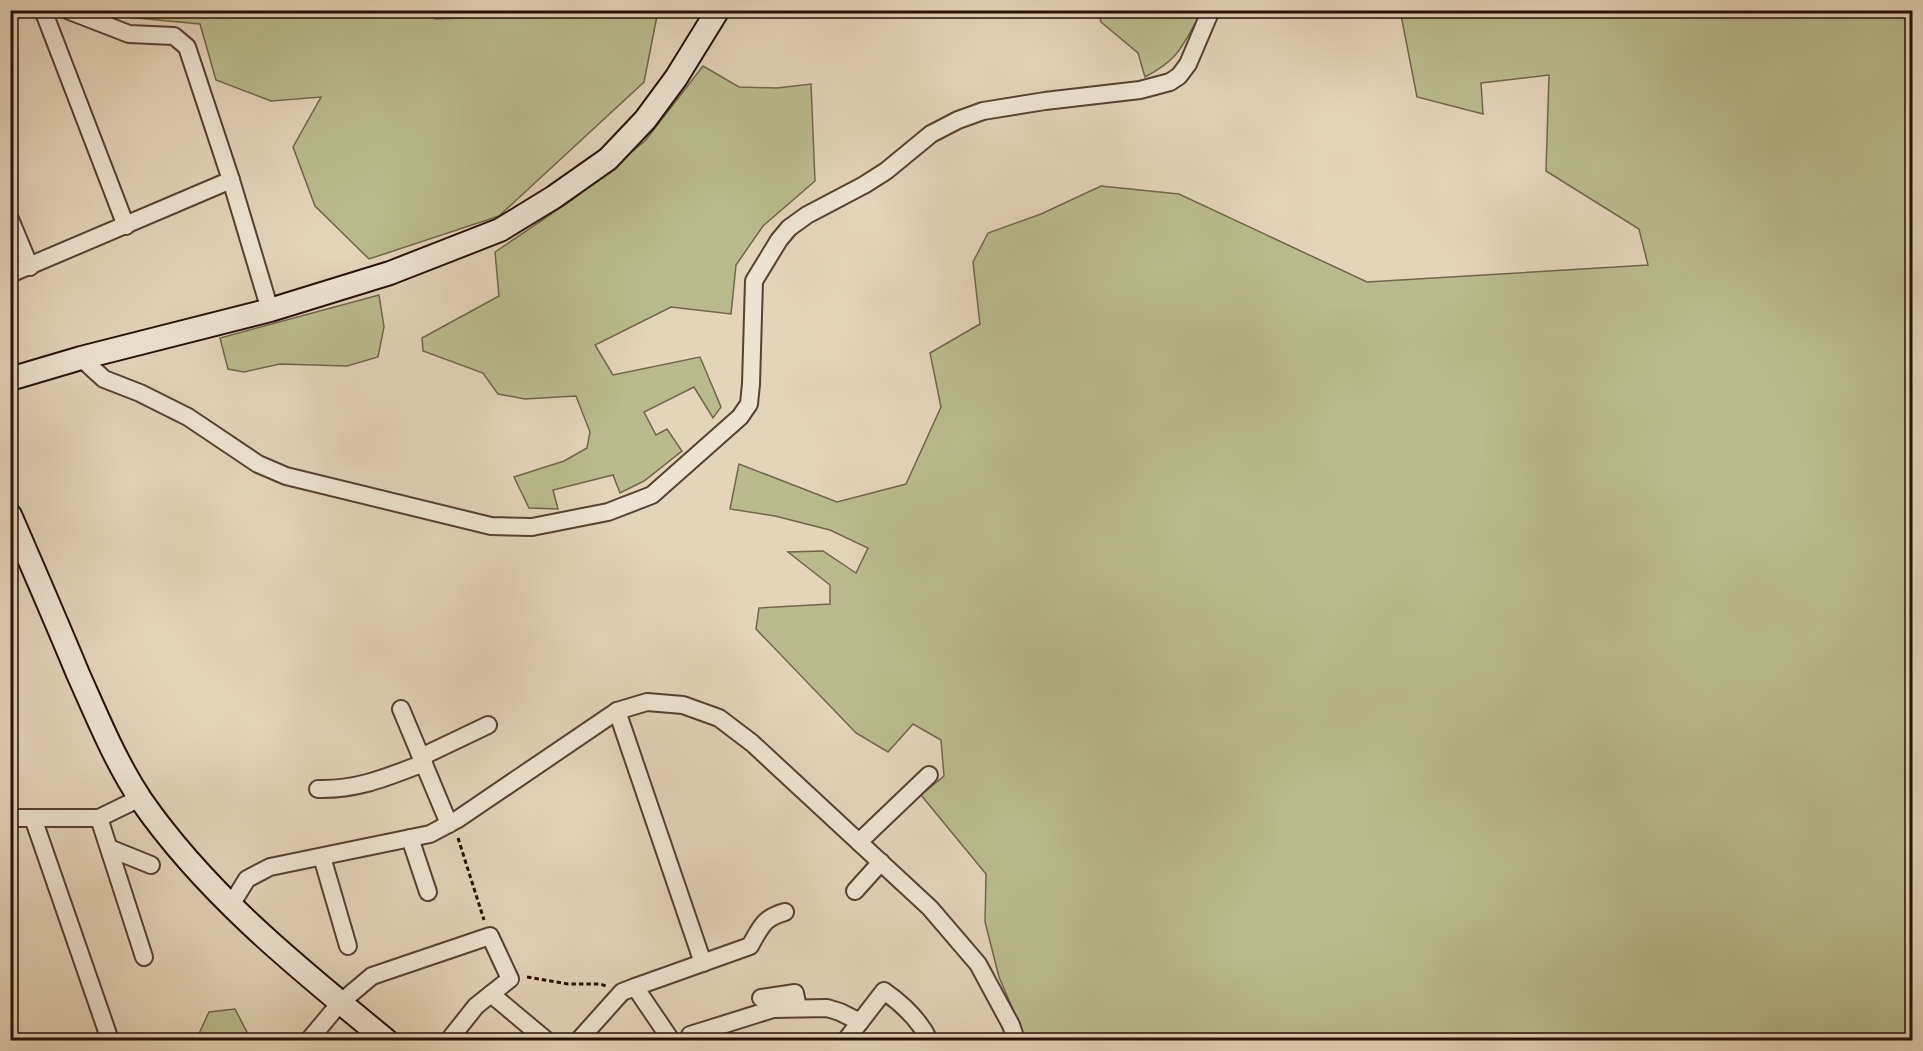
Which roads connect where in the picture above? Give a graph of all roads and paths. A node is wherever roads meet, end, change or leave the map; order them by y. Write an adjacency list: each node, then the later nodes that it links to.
1 (43, 10): 7 (street)
2 (67, 10): 5 (street)
3 (718, 10): 10 (street)
4 (1211, 10): 11 (street)
5 (231, 180): 7 (street); 10 (street)
6 (10, 219): 8 (street)
7 (126, 226): 8 (street)
8 (30, 267): 9 (street)
9 (10, 274)
10 (270, 310): 11 (street)
11 (81, 358): 12 (street)
12 (10, 379)
13 (10, 515): 20 (street)
14 (401, 709): 17 (street)
15 (617, 711): 24 (street); 26 (street); 38 (street)
16 (488, 725): 17 (street)
17 (422, 760): 19 (street); 24 (street)
18 (930, 775): 26 (street)
19 (318, 789)
20 (140, 798): 23 (street); 33 (street)
21 (10, 818): 22 (street)
22 (33, 818): 23 (street); 46 (street)
23 (99, 818): 27 (street)
24 (451, 823): 25 (street); 35 (path)
25 (410, 838): 28 (street); 32 (street)
26 (859, 842): 29 (street)
27 (109, 848): 30 (street); 37 (street)
28 (322, 857): 33 (street); 36 (street)
29 (881, 862): 31 (street); 56 (street)
30 (151, 865)
31 (855, 891)
32 (428, 892)
33 (231, 905): 43 (street)
34 (784, 912): 38 (street)
35 (490, 936): 39 (street); 43 (street)
36 (348, 946)
37 (144, 957)
38 (703, 963): 40 (street)
39 (510, 979): 40 (path); 41 (street)
40 (629, 989): 51 (street); 52 (street)
41 (491, 994): 49 (street); 50 (street)
42 (761, 998): 44 (street)
43 (340, 1003): 47 (street); 48 (street)
44 (798, 1008): 45 (street); 53 (street)
45 (860, 1022): 54 (street); 55 (street)
46 (110, 1041)
47 (309, 1041)
48 (386, 1041)
49 (449, 1041)
50 (546, 1041)
51 (579, 1041)
52 (671, 1041)
53 (691, 1041)
54 (846, 1041)
55 (929, 1041)
56 (1016, 1041)

